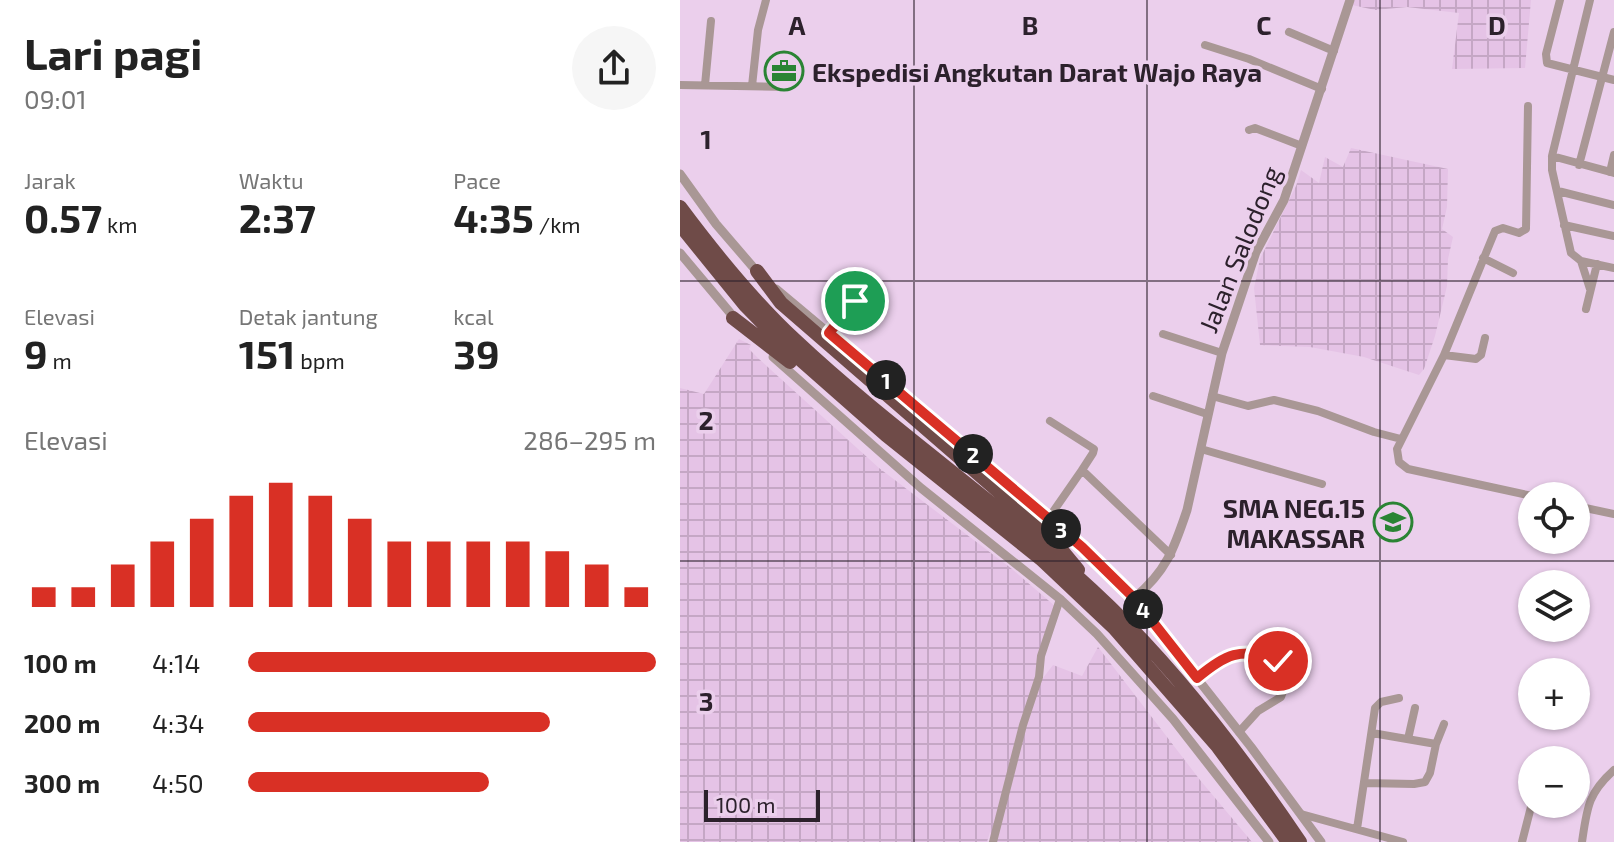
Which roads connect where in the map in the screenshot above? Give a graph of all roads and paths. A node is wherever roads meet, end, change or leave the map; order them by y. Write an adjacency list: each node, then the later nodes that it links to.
1 (766, 0): 15 (street)
2 (1350, 0): 9 (street, Jalan Salodong)
3 (1560, 0): 10 (street)
4 (1590, 0): 10 (street)
5 (711, 21): 14 (street)
6 (1289, 32): 9 (street)
7 (1614, 32): 11 (street)
8 (1205, 45): 17 (street)
9 (1334, 51): 17 (street, Jalan Salodong)
10 (1573, 70): 11 (street); 22 (street)
11 (1603, 77): 12 (street); 23 (street)
12 (1614, 80)
13 (680, 85): 14 (street)
14 (705, 85): 15 (street)
15 (752, 86): 16 (street)
16 (788, 87)
17 (1322, 89): 20 (street, Jalan Salodong)
18 (1528, 106): 33 (street)
19 (1249, 130): 20 (street)
20 (1302, 146): 47 (street, Jalan Salodong)
21 (1614, 155): 24 (street)
22 (1552, 156): 23 (street); 26 (street)
23 (1579, 165): 24 (street)
24 (1612, 173)
25 (680, 174): 37 (street)
26 (1558, 191): 27 (street); 30 (street)
27 (1614, 205)
28 (680, 207): 41 (highway)
29 (680, 225): 41 (highway)
30 (1564, 225): 31 (street); 34 (street)
31 (1614, 236)
32 (680, 253): 43 (street)
33 (1483, 258): 38 (street); 48 (street)
34 (1581, 261): 35 (street); 39 (street)
35 (1597, 264): 36 (street); 39 (street)
36 (1614, 268)
37 (757, 271): 44 (street); 65 (highway)
38 (1513, 273)
39 (1591, 290): 42 (street)
40 (855, 301): 44 (street)
41 (750, 302): 53 (highway); 65 (highway)
42 (1586, 309)
43 (733, 318): 53 (highway); 64 (street)
44 (829, 333): 61 (street)
45 (1163, 334): 47 (street)
46 (1485, 338): 48 (street)
47 (1222, 353): 50 (street, Jalan Salodong)
48 (1444, 355): 54 (street)
49 (1153, 396): 51 (street)
50 (1212, 396): 51 (street, Jalan Salodong); 54 (street)
51 (1207, 414): 55 (street, Jalan Salodong)
52 (1050, 421): 56 (street)
53 (886, 435): 81 (highway)
54 (1401, 439): 58 (street)
55 (1201, 449): 57 (street); 62 (street, Jalan Salodong)
56 (1082, 470): 61 (street); 62 (street)
57 (1322, 484)
58 (1518, 493)
59 (1590, 509): 60 (street)
60 (1614, 514)
61 (1048, 519): 63 (street)
62 (1171, 555): 63 (street, Jalan Salodong)
63 (1134, 598): 66 (street)
64 (1060, 599): 79 (street); 80 (street)
65 (1109, 606): 82 (highway)
66 (1197, 678): 70 (street); 70 (street)
67 (1399, 698): 71 (street)
68 (1415, 708): 72 (street)
69 (1444, 724): 73 (street)
70 (1239, 732): 76 (street)
71 (1372, 733): 72 (street); 75 (street)
72 (1408, 739): 73 (street)
73 (1436, 744): 75 (street)
74 (1614, 770): 86 (street)
75 (1364, 783): 78 (street)
76 (1301, 814): 78 (street); 83 (street)
77 (1528, 818): 85 (street)
78 (1357, 829): 84 (street)
79 (993, 842)
80 (1269, 842)
81 (1288, 842)
82 (1300, 842)
83 (1321, 842)
84 (1403, 842)
85 (1522, 842)
86 (1582, 842)

